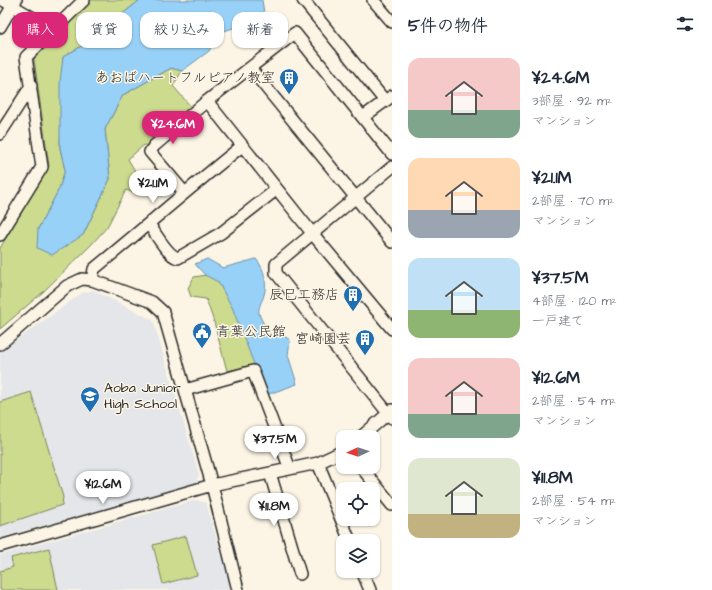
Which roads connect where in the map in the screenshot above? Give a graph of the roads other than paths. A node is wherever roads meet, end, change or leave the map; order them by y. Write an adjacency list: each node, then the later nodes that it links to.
1 (3, 0): 5 (street)
2 (84, 0): 7 (street)
3 (303, 0): 13 (street)
4 (373, 0): 8 (street)
5 (14, 3): 6 (street); 9 (street)
6 (27, 12)
7 (68, 15)
8 (392, 22)
9 (0, 27)
10 (35, 48): 12 (street)
11 (250, 68): 14 (street); 15 (street); 22 (street)
12 (31, 86): 16 (street); 25 (street)
13 (388, 98): 15 (street)
14 (207, 101): 17 (street); 21 (street)
15 (363, 118): 18 (street)
16 (0, 134)
17 (242, 146): 20 (street); 21 (street)
18 (392, 154)
19 (392, 167): 22 (street)
20 (277, 189): 23 (street); 24 (street)
21 (184, 192): 23 (street)
22 (355, 197): 24 (street); 26 (street)
23 (149, 224): 27 (street)
24 (312, 233): 28 (street); 31 (street)
25 (0, 235)
26 (392, 242)
27 (92, 280): 29 (street); 30 (street)
28 (392, 329)
29 (0, 344)
30 (185, 390): 35 (street); 38 (street)
31 (391, 414): 32 (street)
32 (370, 430)
33 (336, 454): 34 (street)
34 (318, 463): 35 (street); 40 (street)
35 (290, 469): 36 (street)
36 (270, 473): 38 (street); 42 (street)
37 (367, 474): 39 (street)
38 (212, 485): 41 (street); 44 (street)
39 (392, 505)
40 (347, 534)
41 (0, 546)
42 (300, 574)
43 (365, 578): 45 (street)
44 (238, 590)
45 (370, 590)

